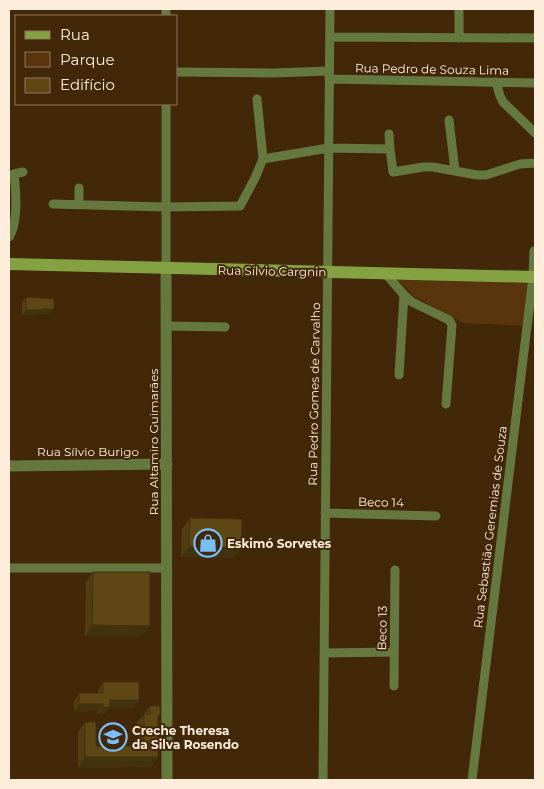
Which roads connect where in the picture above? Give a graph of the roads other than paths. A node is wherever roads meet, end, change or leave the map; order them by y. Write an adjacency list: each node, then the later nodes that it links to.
1 (330, 9): 3 (street, Rua Pedro Gomes de Carvalho)
2 (459, 9): 4 (street)
3 (330, 38): 4 (street); 7 (street, Rua Pedro Gomes de Carvalho)
4 (459, 38): 5 (street)
5 (535, 38)
6 (178, 72): 7 (street, Rua Pedro de Souza Lima)
7 (329, 75): 8 (street, Rua Pedro de Souza Lima); 15 (street, Rua Pedro Gomes de Carvalho)
8 (496, 82): 9 (street, Rua Pedro de Souza Lima); 13 (street)
9 (535, 83)
10 (257, 99): 17 (street)
11 (166, 105): 24 (street, Rua Altamiro Guimarães)
12 (449, 120): 19 (street)
13 (535, 133)
14 (389, 134): 16 (street)
15 (329, 148): 16 (street); 17 (street); 29 (street, Rua Pedro Gomes de Carvalho)
16 (390, 149): 19 (street)
17 (263, 159): 24 (street)
18 (535, 163): 19 (street)
19 (455, 171)
20 (18, 173): 25 (street)
21 (80, 188): 23 (street)
22 (53, 204): 23 (street)
23 (80, 205): 24 (street)
24 (166, 207): 28 (street, Rua Altamiro Guimarães)
25 (9, 237)
26 (534, 251): 31 (street, Rua Sebastião Geremias de Souza)
27 (9, 264): 28 (main road, Rua Sílvio Cargnin)
28 (166, 268): 29 (main road, Rua Sílvio Cargnin); 33 (street, Rua Altamiro Guimarães)
29 (328, 272): 30 (main road, Rua Sílvio Cargnin); 39 (street, Rua Pedro Gomes de Carvalho)
30 (386, 274): 31 (main road, Rua Sílvio Cargnin); 32 (street)
31 (534, 277): 49 (street, Rua Sebastião Geremias de Souza)
32 (404, 295): 35 (street); 36 (street)
33 (166, 326): 34 (street); 37 (street, Rua Altamiro Guimarães)
34 (225, 327)
35 (399, 375)
36 (446, 404)
37 (166, 464): 38 (street, Rua Sílvio Burigo); 42 (street, Rua Altamiro Guimarães)
38 (9, 466)
39 (325, 513): 40 (street, Beco 14); 44 (street, Rua Pedro Gomes de Carvalho)
40 (436, 516)
41 (9, 568): 42 (street)
42 (167, 568): 47 (street, Rua Altamiro Guimarães)
43 (395, 570): 45 (street, Beco 13)
44 (324, 652): 45 (street); 48 (street, Rua Pedro Gomes de Carvalho)
45 (394, 652): 46 (street, Beco 13)
46 (394, 686)
47 (167, 780)
48 (323, 780)
49 (472, 780)

